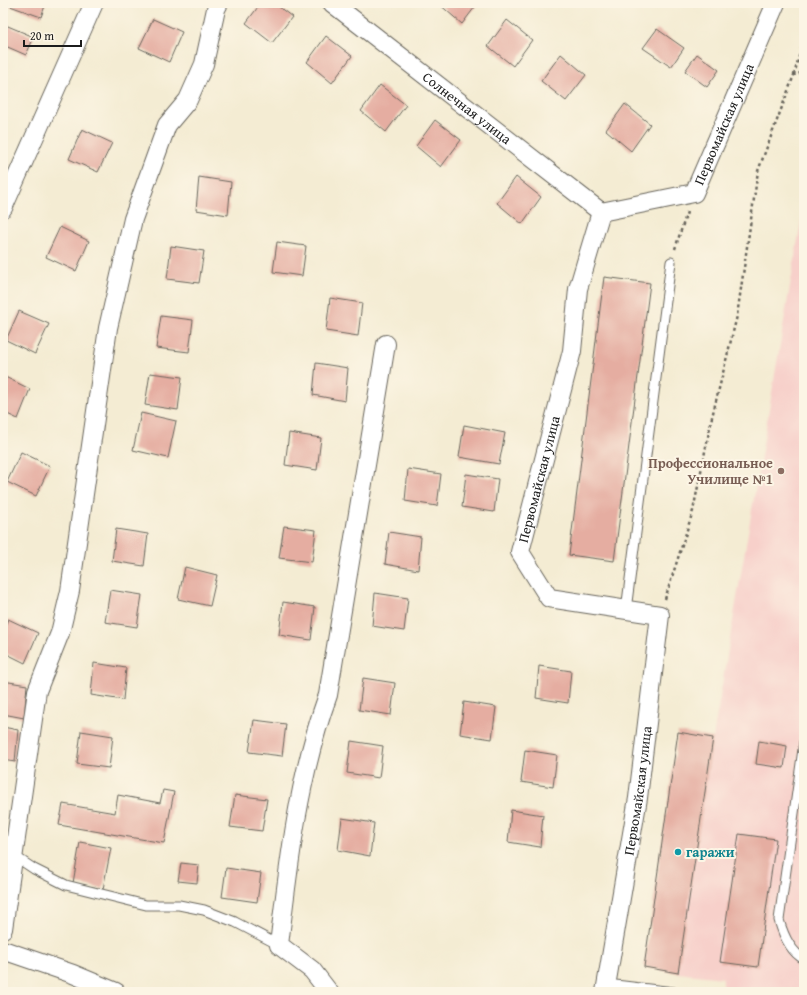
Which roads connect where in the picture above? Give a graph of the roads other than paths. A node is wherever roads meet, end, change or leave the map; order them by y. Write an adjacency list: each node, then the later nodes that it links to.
1 (94, 3): 5 (street)
2 (219, 3): 12 (street)
3 (332, 3): 7 (street, Солнечная улица)
4 (776, 3): 7 (street, Первомайская улица)
5 (8, 185): 6 (street)
6 (3, 208)
7 (602, 212): 10 (street, Первомайская улица)
8 (671, 262): 10 (lane)
9 (386, 344): 14 (street)
10 (626, 610): 17 (street, Первомайская улица)
11 (804, 742): 16 (lane)
12 (13, 855): 13 (street); 14 (lane)
13 (3, 929)
14 (279, 945): 19 (street)
15 (3, 950): 18 (street)
16 (804, 959)
17 (606, 988): 20 (lane)
18 (116, 992)
19 (329, 992)
20 (674, 992)

